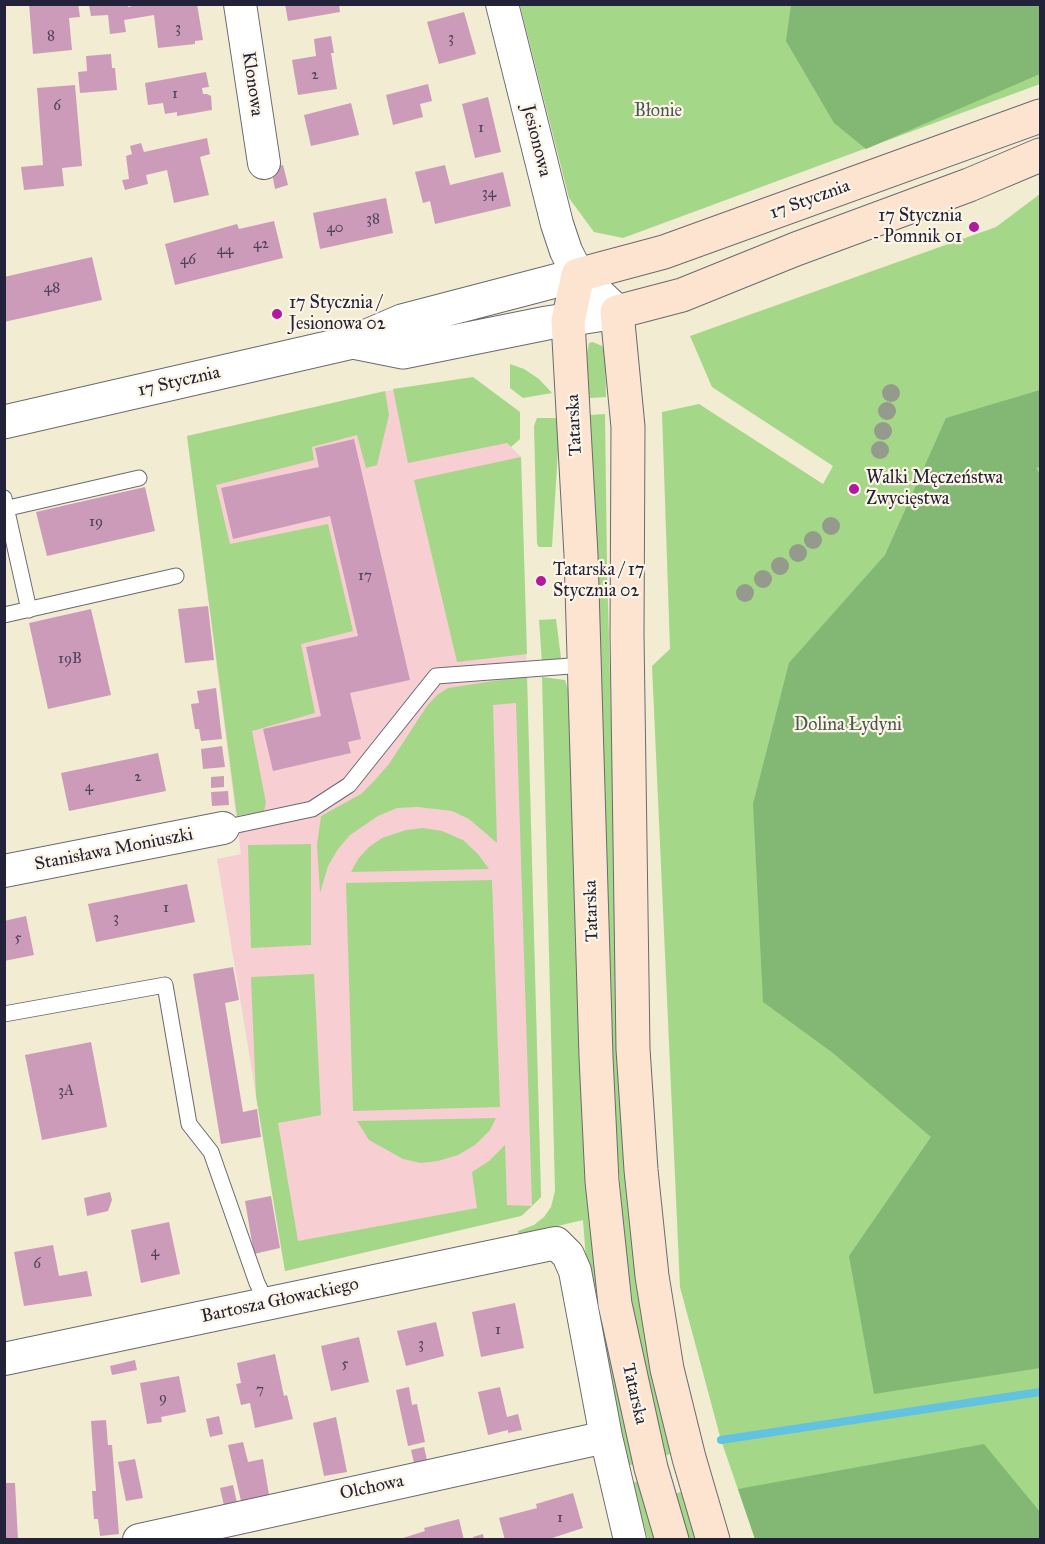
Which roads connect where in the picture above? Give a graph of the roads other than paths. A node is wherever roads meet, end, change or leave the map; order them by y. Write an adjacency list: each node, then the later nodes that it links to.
1 (240, 4): 5 (street, Klonowa)
2 (502, 4): 6 (street, Jesionowa)
3 (1041, 116): 6 (main road, 17 Stycznia)
4 (1041, 155): 7 (main road, 17 Stycznia)
5 (264, 163)
6 (578, 275): 7 (street); 8 (main road, Tatarska); 9 (street, 17 Stycznia)
7 (617, 312): 8 (street, 17 Stycznia); 27 (main road)
8 (568, 321): 9 (street, 17 Stycznia); 16 (main road, Tatarska)
9 (353, 342): 10 (street, 17 Stycznia)
10 (4, 422)
11 (140, 478): 12 (lane)
12 (5, 505): 14 (lane)
13 (176, 576): 14 (lane)
14 (29, 610): 15 (lane)
15 (4, 615)
16 (584, 665): 17 (lane); 26 (main road, Tatarska)
17 (223, 828): 18 (street, Stanisława Moniuszki)
18 (4, 871)
19 (4, 1014): 21 (lane)
20 (556, 1244): 21 (street, Bartosza Głowackiego); 23 (street, Tatarska)
21 (267, 1303): 22 (street, Bartosza Głowackiego)
22 (4, 1359)
23 (606, 1437): 24 (street, Olchowa); 25 (street, Tatarska)
24 (139, 1539)
25 (630, 1539)
26 (672, 1539)
27 (713, 1539)

